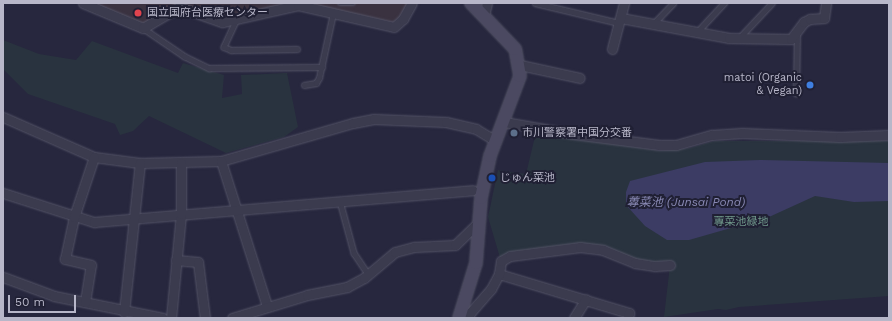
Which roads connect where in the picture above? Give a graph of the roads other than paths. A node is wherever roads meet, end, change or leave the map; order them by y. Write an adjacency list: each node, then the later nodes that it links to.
1 (83, 3): 17 (street)
2 (340, 3): 3 (lane)
3 (353, 3)
4 (412, 3): 13 (street)
5 (471, 3): 12 (street)
6 (535, 3): 15 (lane)
7 (624, 3): 15 (street)
8 (673, 3): 16 (lane)
9 (724, 3): 18 (lane)
10 (772, 3): 20 (lane)
11 (826, 3): 19 (street)
12 (485, 9): 24 (street)
13 (333, 13): 14 (street); 23 (lane)
14 (237, 19): 17 (street); 21 (lane)
15 (620, 21): 16 (street); 22 (street)
16 (653, 24): 18 (street)
17 (143, 28): 23 (lane)
18 (697, 32): 20 (street)
19 (797, 33): 20 (street); 27 (lane)
20 (738, 39)
21 (296, 49)
22 (612, 49)
23 (322, 66): 26 (lane)
24 (520, 66): 25 (street); 29 (street)
25 (580, 78)
26 (304, 85)
27 (796, 94)
28 (3, 117): 32 (street)
29 (504, 122): 30 (street); 31 (street)
30 (889, 135)
31 (496, 141): 33 (street); 43 (street)
32 (94, 157): 34 (street); 41 (street)
33 (221, 160): 35 (street); 39 (street)
34 (140, 163): 35 (street); 42 (street)
35 (181, 163): 40 (street)
36 (473, 190): 38 (street)
37 (3, 193): 41 (street)
38 (340, 202): 39 (street); 46 (lane)
39 (235, 210): 40 (street); 51 (street)
40 (181, 214): 42 (street); 44 (street)
41 (74, 217): 42 (street); 50 (street)
42 (132, 218): 52 (street)
43 (480, 221): 46 (street); 53 (street)
44 (176, 260): 55 (street); 56 (street)
45 (670, 265): 47 (street)
46 (368, 274): 51 (street)
47 (499, 274): 49 (street); 53 (street)
48 (3, 277): 50 (street)
49 (586, 299): 58 (street); 59 (street)
50 (85, 302): 52 (street)
51 (267, 306): 57 (street)
52 (124, 312): 54 (street)
53 (460, 317)
54 (163, 318)
55 (171, 318)
56 (206, 318)
57 (232, 318)
58 (574, 318)
59 (628, 318)

